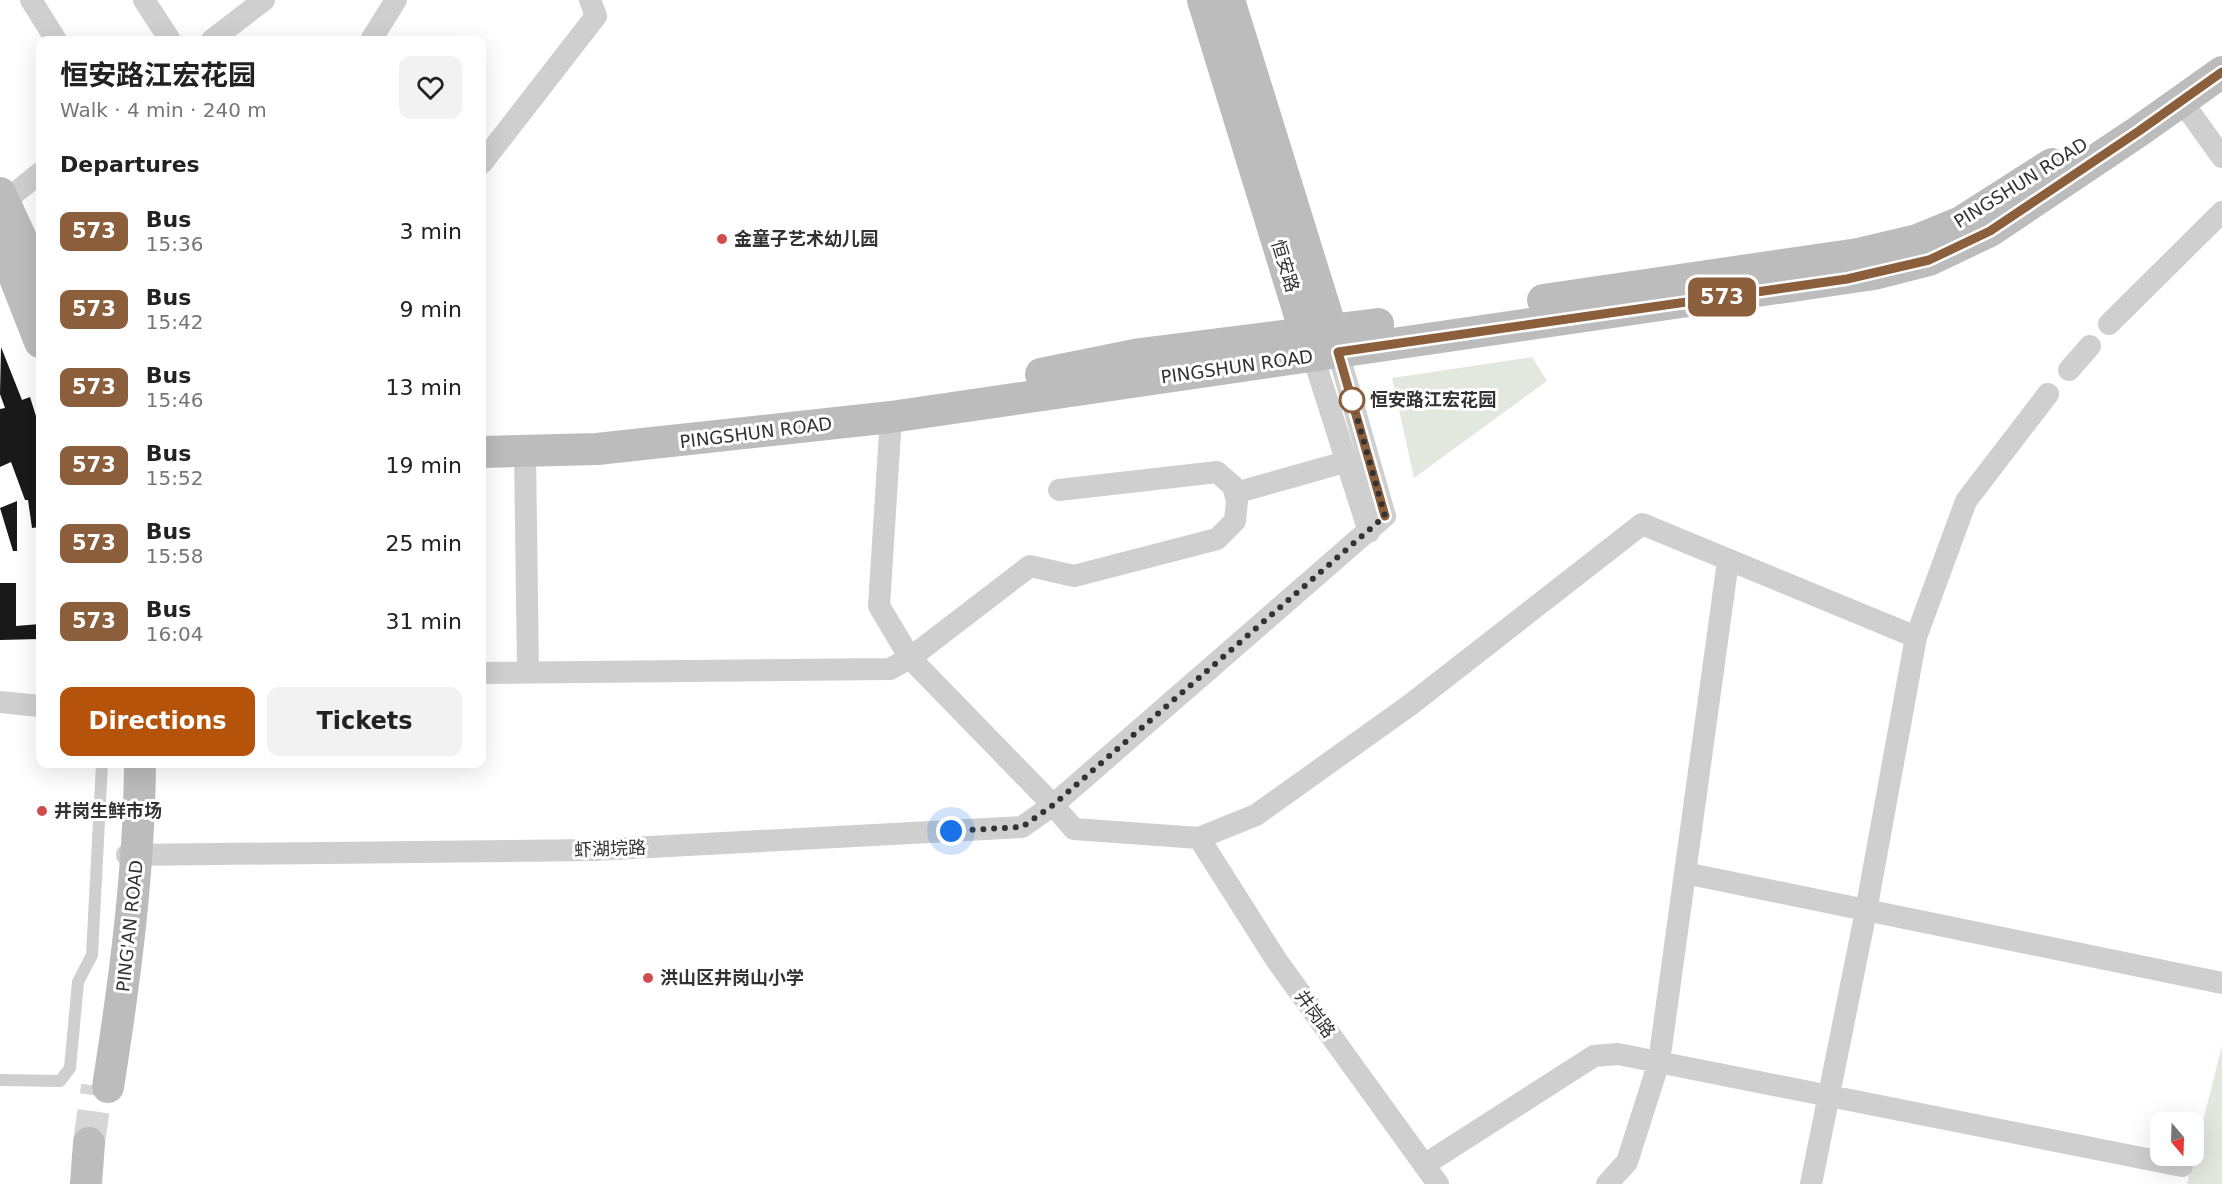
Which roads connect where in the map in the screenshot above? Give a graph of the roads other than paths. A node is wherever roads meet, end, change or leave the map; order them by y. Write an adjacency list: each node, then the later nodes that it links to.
1 (31, 0): 8 (street)
2 (144, 0): 9 (street)
3 (264, 0): 10 (street)
4 (396, 0): 11 (street)
5 (590, 0): 16 (street)
6 (1203, 0): 24 (main road, 恒安路)
7 (1228, 0): 24 (main road, 恒安路)
8 (54, 36)
9 (167, 36)
10 (217, 36)
11 (374, 36)
12 (2222, 54): 24 (main road, PINGSHUN ROAD)
13 (2222, 72): 14 (main road, PINGSHUN ROAD)
14 (2181, 100): 15 (street); 24 (main road, PINGSHUN ROAD)
15 (2222, 157)
16 (486, 158)
17 (36, 176): 18 (street)
18 (2, 197): 21 (main road)
19 (2222, 212): 22 (street)
20 (4, 259): 23 (main road)
21 (36, 270)
22 (2109, 324)
23 (36, 333)
24 (1322, 343): 28 (main road, PINGSHUN ROAD); 29 (main road, PINGSHUN ROAD); 32 (street, 恒安路); 35 (street, 恒安路)
25 (2090, 346): 26 (street)
26 (2070, 370)
27 (2048, 394): 38 (street)
28 (891, 417): 31 (main road, PINGSHUN ROAD); 39 (street)
29 (486, 435)
30 (486, 452): 31 (main road, PINGSHUN ROAD)
31 (525, 452): 40 (street)
32 (1346, 462): 34 (street); 36 (street, 恒安路)
33 (1059, 490): 34 (street)
34 (1235, 493): 39 (street)
35 (1385, 516): 36 (street, 虾湖垸路)
36 (1369, 532): 47 (street, 虾湖垸路)
37 (1728, 561): 38 (street); 48 (street); 50 (street)
38 (1916, 637): 51 (street)
39 (910, 658): 40 (street); 47 (street)
40 (528, 672): 41 (street)
41 (486, 673)
42 (0, 702): 43 (street)
43 (36, 706)
44 (102, 768): 54 (lane)
45 (126, 768): 49 (main road, PING'AN ROAD)
46 (140, 768): 49 (main road, PING'AN ROAD)
47 (1053, 805): 48 (street); 49 (street, 虾湖垸路)
48 (1199, 838): 58 (street, 井岗路)
49 (132, 855): 55 (main road, PING'AN ROAD)
50 (1685, 873): 51 (street); 53 (street)
51 (1866, 911): 52 (street); 56 (street)
52 (2222, 983)
53 (1659, 1062): 56 (street); 58 (street); 62 (street)
54 (0, 1080)
55 (103, 1087)
56 (1830, 1096): 57 (street); 63 (street)
57 (2150, 1160)
58 (1424, 1165): 61 (street, 井岗路)
59 (86, 1184): 60 (main road)
60 (97, 1184)
61 (1438, 1184)
62 (1606, 1184)
63 (1811, 1184)

